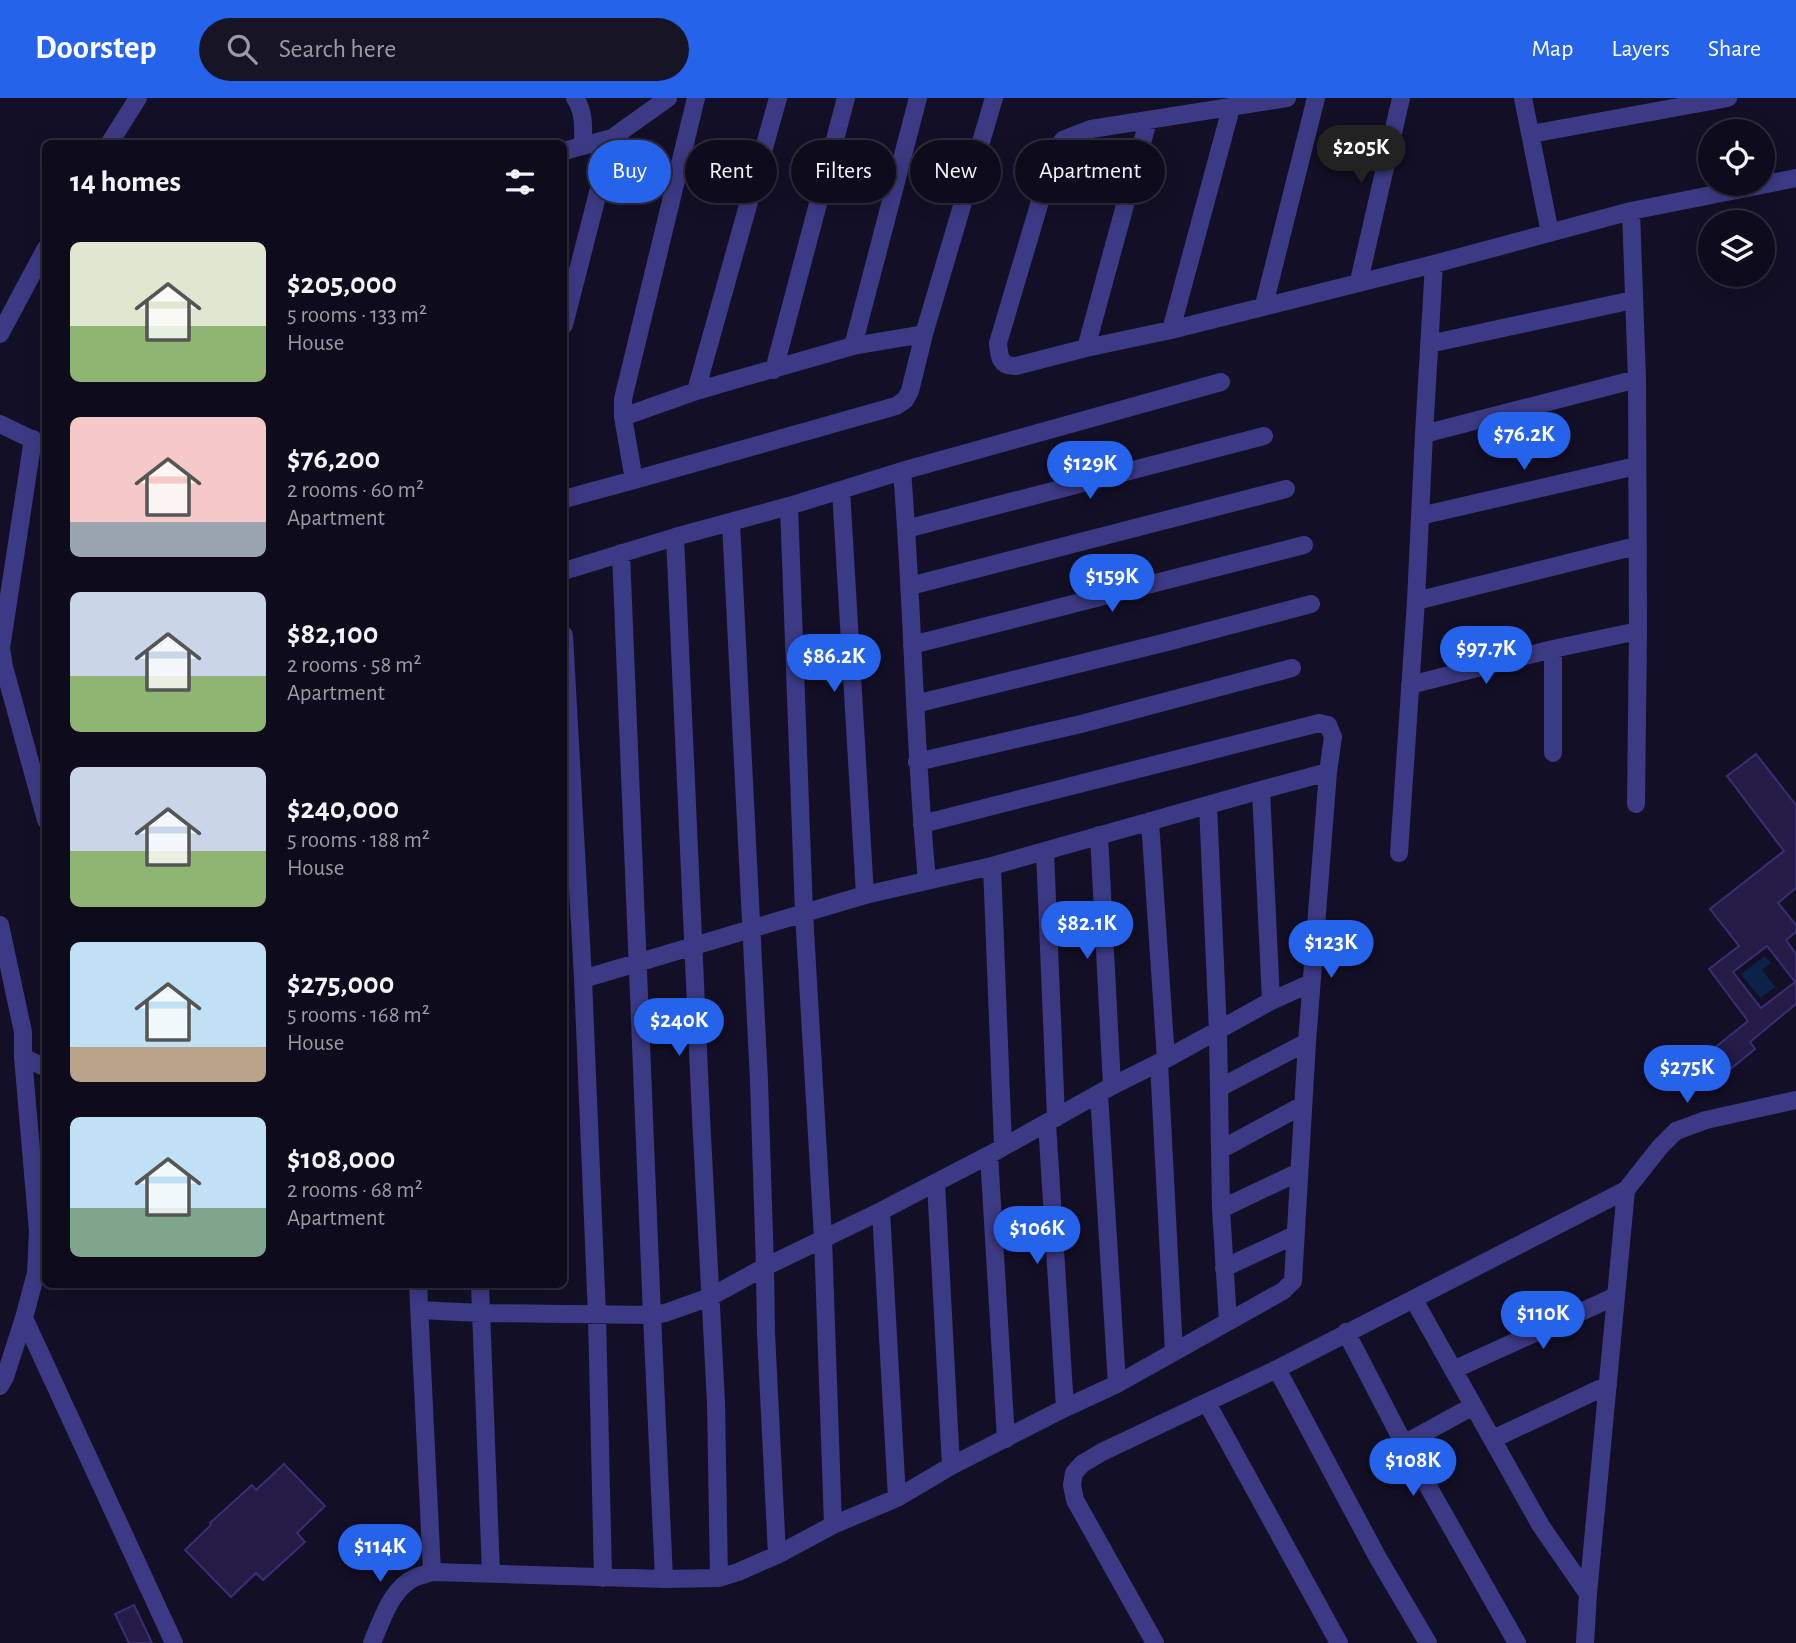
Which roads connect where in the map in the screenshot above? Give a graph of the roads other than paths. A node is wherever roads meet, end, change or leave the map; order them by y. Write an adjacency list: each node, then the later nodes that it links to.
1 (138, 98): 18 (street)
2 (575, 98): 19 (street)
3 (668, 98): 17 (street)
4 (696, 98): 40 (street)
5 (778, 98): 39 (street)
6 (846, 98): 36 (street)
7 (918, 98): 34 (street)
8 (994, 98): 32 (street)
9 (1287, 98): 14 (street)
10 (1316, 98): 28 (street)
11 (1401, 98): 26 (street)
12 (1523, 98): 16 (street)
13 (1728, 98): 16 (street)
14 (1231, 108): 15 (street); 30 (street)
15 (1148, 121): 35 (street); 35 (street)
16 (1531, 134): 23 (street)
17 (612, 138): 19 (street); 29 (street)
18 (112, 140)
19 (583, 146): 20 (street)
20 (567, 150)
21 (1796, 178): 22 (street)
22 (1631, 211): 23 (street); 27 (street)
23 (1549, 233): 25 (street)
24 (42, 255): 31 (street)
25 (1434, 264): 26 (street); 33 (street)
26 (1359, 281): 28 (street)
27 (1633, 300): 33 (street); 37 (street)
28 (1264, 305): 30 (street)
29 (567, 313)
30 (1171, 330): 35 (street)
31 (0, 334)
32 (924, 334): 34 (street); 47 (street)
33 (1429, 344): 42 (street)
34 (853, 346): 36 (street)
35 (1086, 348)
36 (774, 370): 39 (street)
37 (1637, 379): 42 (street); 45 (street)
38 (1220, 382): 46 (street)
39 (696, 391): 40 (street)
40 (622, 417): 47 (street)
41 (0, 424): 44 (street)
42 (1424, 434): 52 (street)
43 (1264, 436): 54 (street)
44 (39, 443): 75 (street)
45 (1636, 466): 52 (street); 57 (street)
46 (902, 471): 49 (street); 54 (street)
47 (634, 480): 50 (street)
48 (1286, 489): 60 (street)
49 (841, 491): 51 (street); 84 (street)
50 (567, 498)
51 (789, 506): 53 (street); 85 (street)
52 (1420, 516): 61 (street)
53 (731, 523): 55 (street); 87 (street)
54 (906, 529): 60 (street)
55 (675, 537): 58 (street); 88 (street)
56 (1304, 545): 64 (street)
57 (1636, 546): 61 (street); 63 (street)
58 (621, 553): 59 (street); 89 (street)
59 (567, 570)
60 (910, 586): 64 (street)
61 (1416, 601): 67 (street)
62 (1311, 604): 69 (street)
63 (1638, 631): 65 (street); 74 (street)
64 (912, 645): 69 (street)
65 (1553, 649): 67 (street); 70 (street)
66 (1292, 668): 71 (street)
67 (1410, 685): 81 (street)
68 (567, 689): 90 (street)
69 (915, 704): 71 (street)
70 (1553, 753)
71 (917, 762): 78 (street)
72 (1328, 772): 73 (street); 78 (street); 91 (street)
73 (1261, 790): 76 (street); 92 (street)
74 (1636, 804)
75 (42, 805)
76 (1208, 805): 77 (street); 93 (street)
77 (1150, 821): 79 (street); 96 (street)
78 (922, 824): 83 (street)
79 (1099, 835): 80 (street); 99 (street)
80 (1045, 851): 82 (street); 102 (street)
81 (1399, 853)
82 (992, 866): 83 (street); 104 (street)
83 (927, 880): 84 (street)
84 (865, 895): 85 (street)
85 (804, 913): 87 (street); 112 (street)
86 (0, 925): 95 (street)
87 (750, 928): 88 (street); 113 (street)
88 (694, 946): 89 (street); 118 (street)
89 (637, 964): 90 (street); 123 (street)
90 (583, 979): 122 (street)
91 (1311, 983): 92 (street); 94 (street)
92 (1271, 1001): 93 (street)
93 (1218, 1031): 96 (street); 98 (street)
94 (1307, 1042): 98 (street); 101 (street)
95 (23, 1057): 97 (street); 110 (street)
96 (1162, 1061): 99 (street); 127 (street)
97 (42, 1066)
98 (1219, 1087): 103 (street)
99 (1106, 1090): 102 (street); 130 (street)
100 (1796, 1100): 107 (street)
101 (1303, 1105): 103 (street); 105 (street)
102 (1051, 1120): 104 (street); 135 (street)
103 (1220, 1150): 108 (street)
104 (996, 1151): 106 (street); 136 (street)
105 (1299, 1172): 108 (street); 111 (street)
106 (936, 1182): 109 (street); 139 (street)
107 (1626, 1190): 117 (street); 119 (street)
108 (1221, 1209): 114 (street)
109 (881, 1211): 112 (street); 140 (street)
110 (42, 1232): 124 (street)
111 (1295, 1235): 114 (street); 125 (street)
112 (823, 1238): 113 (street); 141 (street)
113 (765, 1266): 118 (street); 142 (street)
114 (1224, 1268): 125 (street)
115 (418, 1288): 120 (street)
116 (480, 1288): 121 (street)
117 (1616, 1296): 129 (street); 131 (street)
118 (710, 1297): 123 (street); 146 (street)
119 (1414, 1300): 126 (street); 129 (street)
120 (420, 1310): 121 (street); 143 (street)
121 (480, 1313): 122 (street); 144 (street)
122 (597, 1315): 123 (street); 145 (street)
123 (652, 1315): 147 (street)
124 (24, 1318): 132 (street); 149 (street)
125 (1228, 1321): 127 (street)
126 (1346, 1332): 128 (street); 138 (street)
127 (1174, 1352): 130 (street)
128 (1277, 1369): 133 (street); 153 (street)
129 (1453, 1370): 134 (street)
130 (1117, 1384): 135 (street)
131 (1608, 1385): 137 (street); 148 (street)
132 (0, 1386)
133 (1207, 1403): 151 (street); 152 (street)
134 (1474, 1406): 137 (street); 138 (street)
135 (1065, 1408): 136 (street)
136 (1006, 1439): 139 (street)
137 (1493, 1439): 148 (street)
138 (1404, 1444): 154 (street)
139 (951, 1465): 140 (street)
140 (897, 1498): 141 (street)
141 (833, 1525): 142 (street)
142 (777, 1555): 146 (street)
143 (432, 1572): 144 (street); 150 (street)
144 (491, 1573): 145 (street)
145 (603, 1578): 147 (street)
146 (719, 1578): 147 (street)
147 (664, 1579)
148 (1588, 1594): 155 (street)
149 (174, 1643)
150 (372, 1643)
151 (1155, 1643)
152 (1339, 1643)
153 (1428, 1643)
154 (1517, 1643)
155 (1585, 1643)

